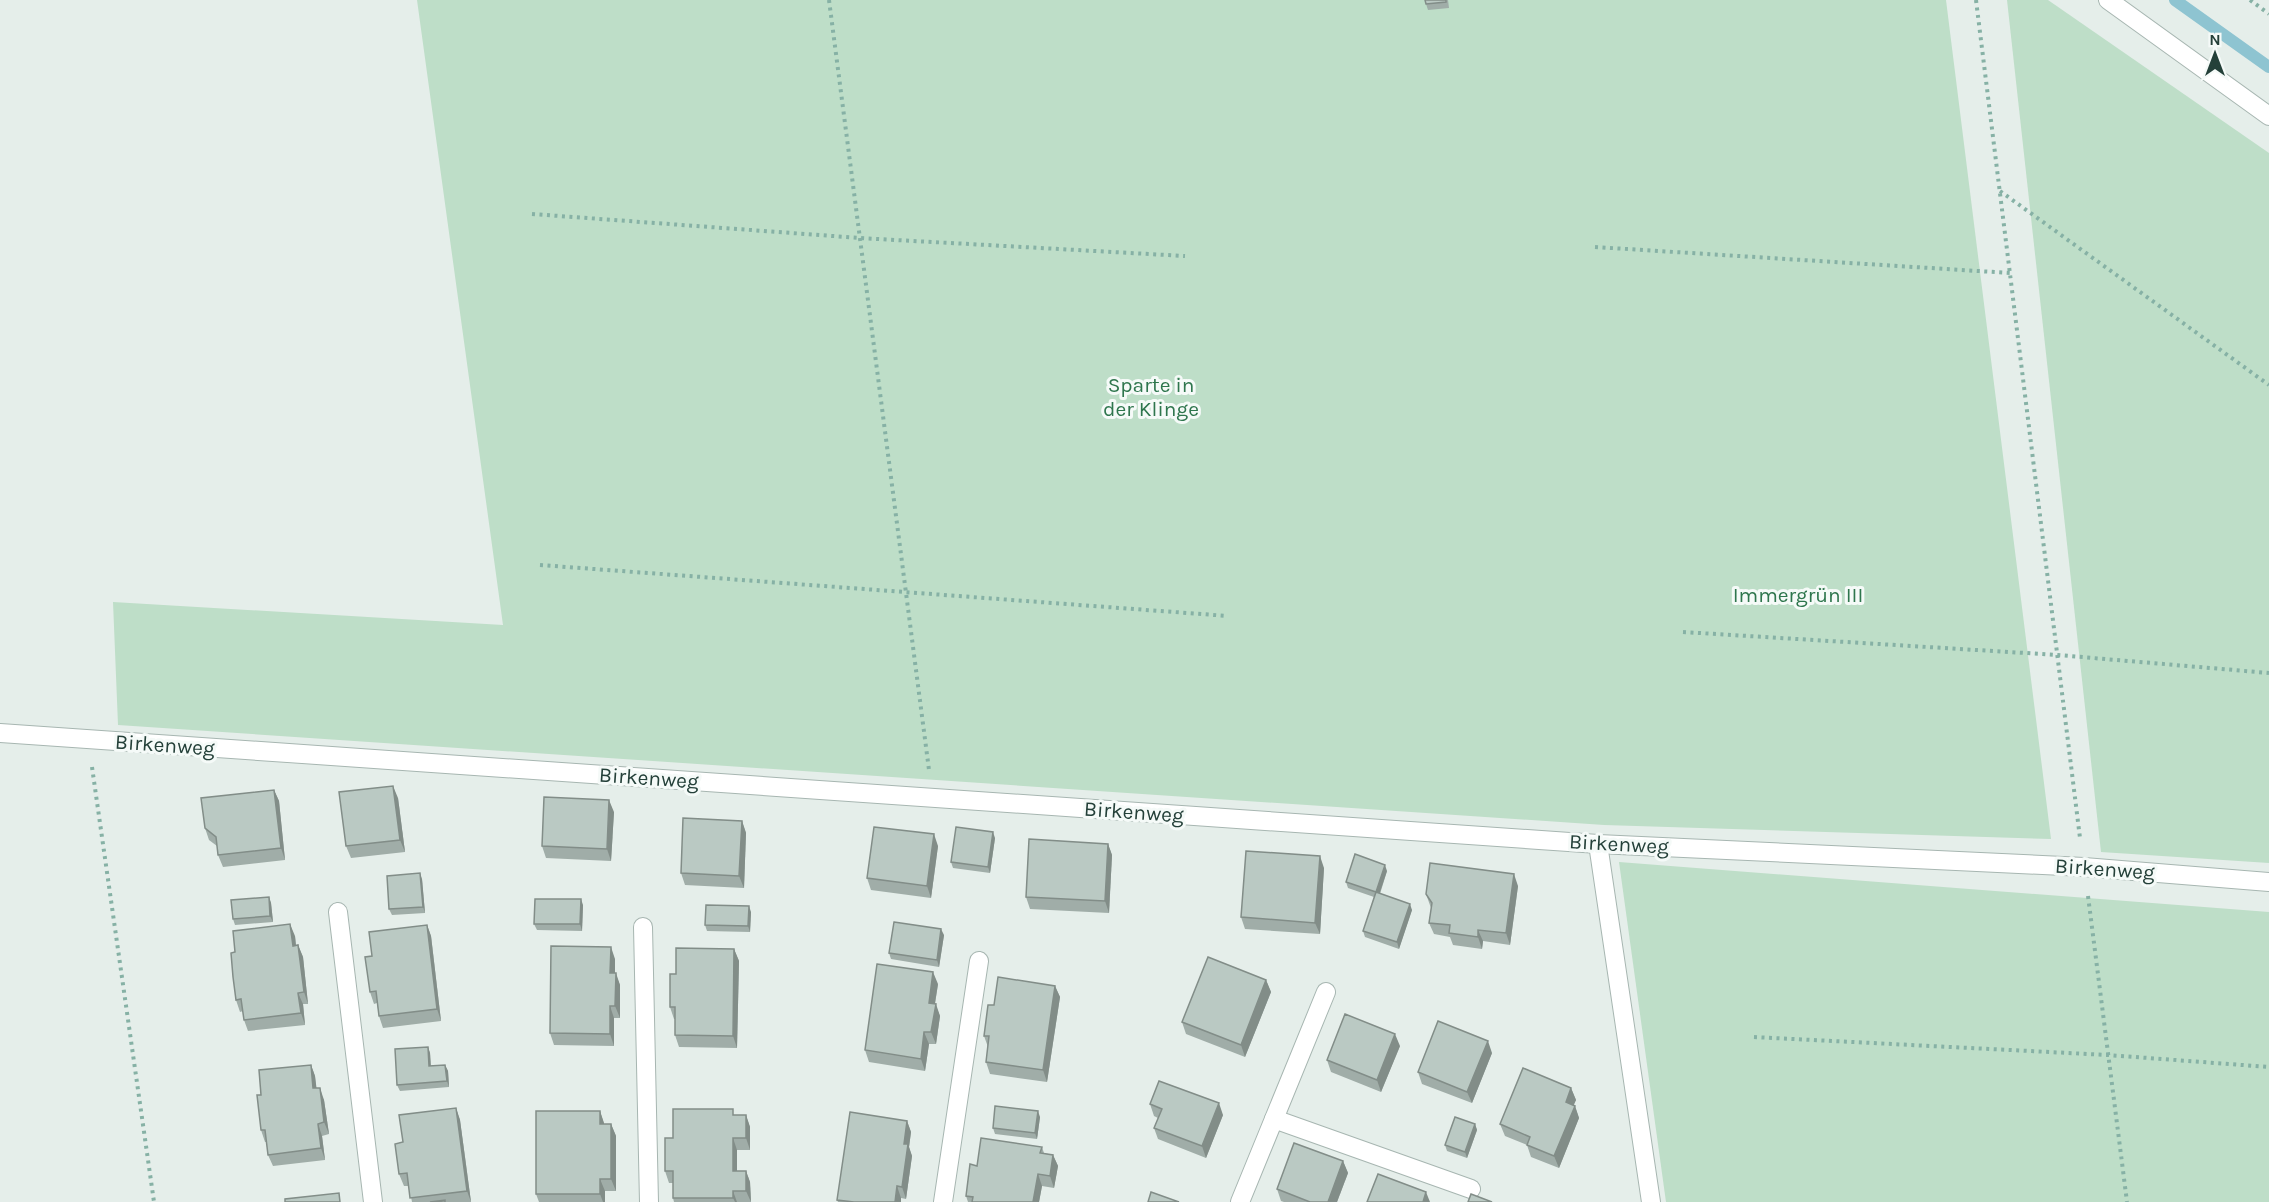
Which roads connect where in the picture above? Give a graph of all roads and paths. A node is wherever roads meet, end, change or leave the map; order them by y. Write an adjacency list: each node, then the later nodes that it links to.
1 (829, 0): 9 (path)
2 (1976, 0): 7 (path)
3 (2108, 0): 6 (street)
4 (2250, 0): 5 (path)
5 (2269, 14)
6 (2269, 116)
7 (2000, 192): 12 (path); 13 (path)
8 (532, 214): 9 (path)
9 (860, 238): 11 (path); 15 (path)
10 (1595, 247): 12 (path)
11 (1185, 256)
12 (2010, 273): 18 (path)
13 (2269, 385)
14 (540, 565): 15 (path)
15 (906, 591): 16 (path); 22 (path)
16 (1228, 616)
17 (1683, 632): 18 (path)
18 (2058, 655): 19 (path); 24 (path)
19 (2269, 673)
20 (0, 733): 21 (street, Birkenweg)
21 (88, 740): 22 (street, Birkenweg); 35 (path)
22 (933, 798): 23 (street, Birkenweg)
23 (1598, 844): 24 (street, Birkenweg); 40 (street)
24 (2084, 867): 25 (street, Birkenweg); 31 (path)
25 (2269, 882)
26 (338, 912): 36 (street)
27 (643, 927): 37 (street)
28 (979, 961): 38 (street)
29 (1326, 992): 33 (street)
30 (1754, 1037): 31 (path)
31 (2108, 1055): 32 (path); 41 (path)
32 (2269, 1067)
33 (1274, 1119): 34 (street); 39 (street)
34 (1471, 1189)
35 (154, 1202)
36 (373, 1202)
37 (649, 1202)
38 (943, 1202)
39 (1240, 1202)
40 (1652, 1202)
41 (2127, 1202)

